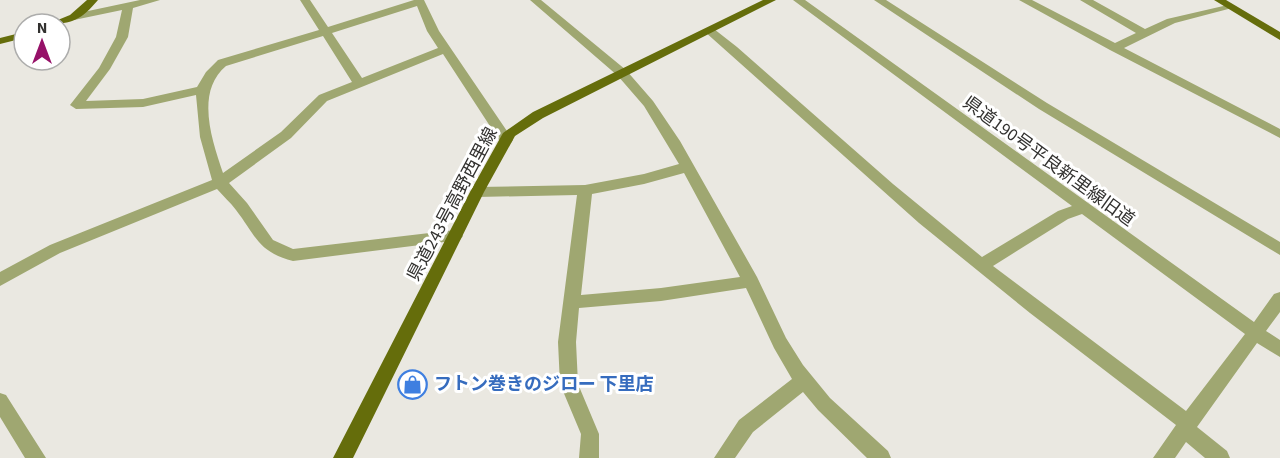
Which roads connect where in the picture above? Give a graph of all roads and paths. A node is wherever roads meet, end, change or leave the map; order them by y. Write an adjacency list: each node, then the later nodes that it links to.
1 (93, 0): 13 (main road)
2 (155, 0): 12 (street)
3 (305, 0): 14 (street)
4 (535, 0): 20 (street)
5 (771, 0): 15 (main road, 県道243号高野西里線)
6 (798, 0): 29 (street, 県道190号平良新里線旧道)
7 (879, 0): 31 (street)
8 (1024, 0): 18 (street)
9 (1085, 0): 16 (street)
10 (420, 1): 14 (street); 19 (street)
11 (1223, 3): 16 (street); 17 (main road)
12 (128, 6): 13 (street); 22 (street)
13 (74, 17)
14 (324, 31): 21 (street); 22 (street)
15 (710, 31): 20 (main road, 県道243号高野西里線); 32 (street)
16 (1143, 33): 18 (street)
17 (1280, 37)
18 (1114, 48): 23 (street)
19 (445, 50): 21 (street); 24 (street)
20 (622, 74): 24 (main road, 県道243号高野西里線); 25 (street)
21 (359, 84): 26 (street)
22 (202, 90): 26 (street)
23 (1280, 134)
24 (506, 140): 28 (main road, 県道243号高野西里線)
25 (687, 167): 27 (street); 34 (street)
26 (220, 182): 30 (street); 33 (street)
27 (585, 190): 28 (street); 36 (street)
28 (477, 192): 30 (main road, 県道243号高野西里線)
29 (1083, 208): 32 (street); 37 (street, 県道190号平良新里線旧道)
30 (455, 236): 43 (main road, 県道243号高野西里線)
31 (1280, 249)
32 (982, 266): 41 (street)
33 (0, 280)
34 (751, 281): 36 (street); 39 (street)
35 (1280, 299): 37 (street)
36 (571, 302): 44 (street)
37 (1257, 332): 38 (street, 県道190号平良新里線旧道); 41 (street)
38 (1280, 350)
39 (804, 380): 45 (street); 46 (street)
40 (0, 400): 42 (street)
41 (1187, 427): 47 (street); 48 (street)
42 (36, 458)
43 (343, 458)
44 (589, 458)
45 (724, 458)
46 (880, 458)
47 (1163, 458)
48 (1220, 458)

